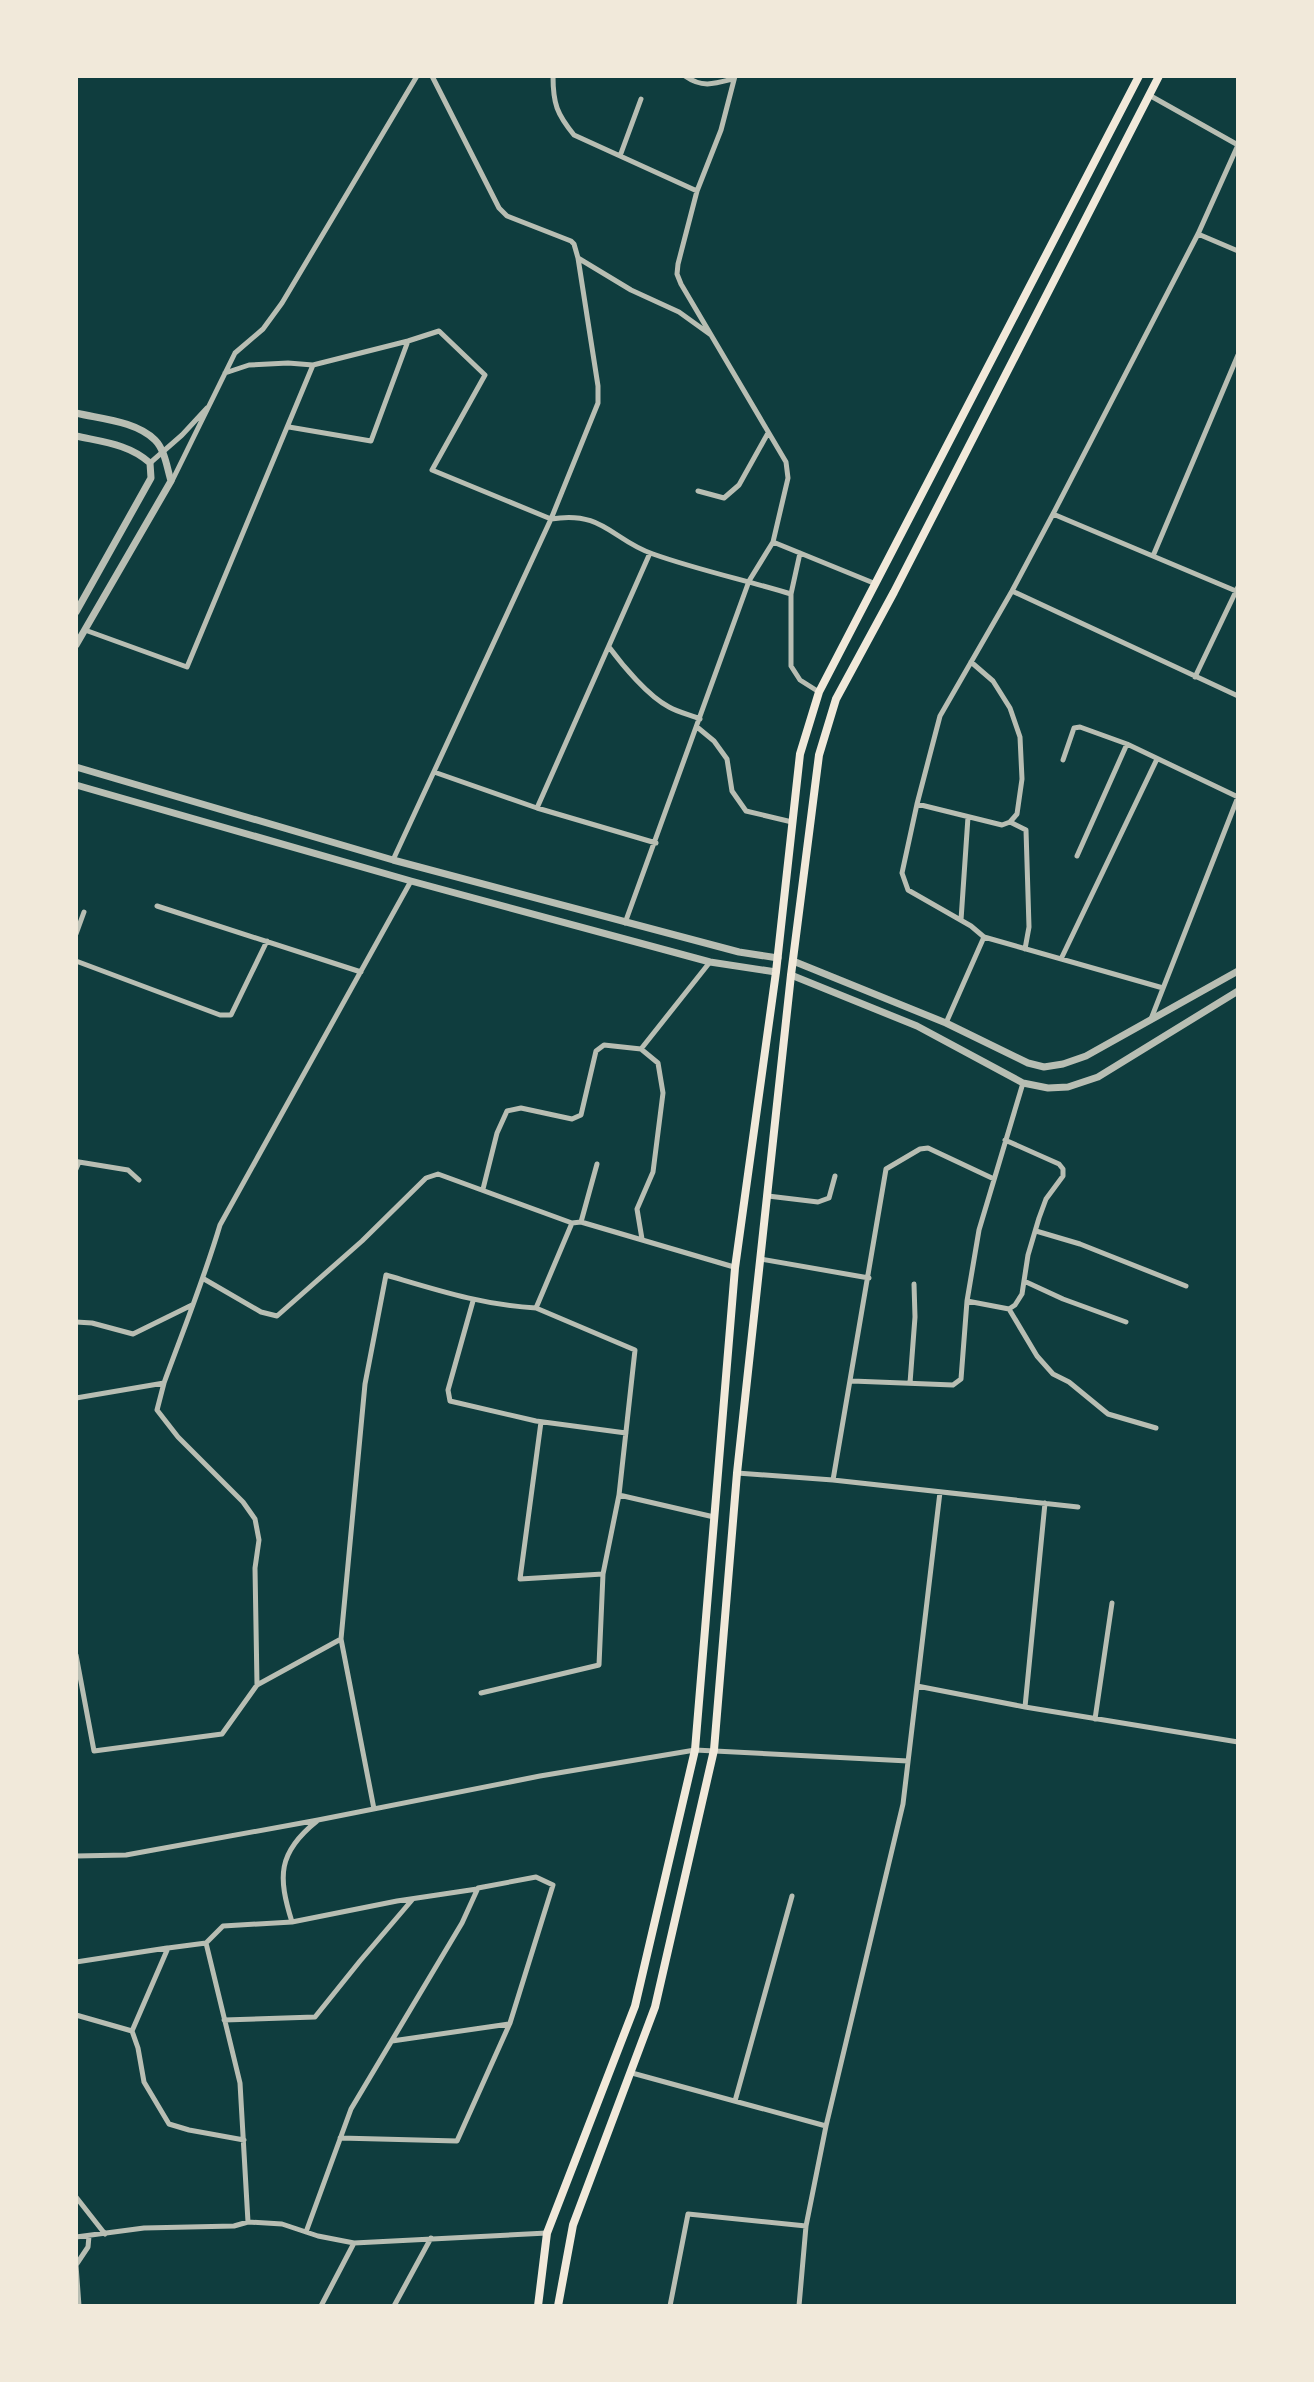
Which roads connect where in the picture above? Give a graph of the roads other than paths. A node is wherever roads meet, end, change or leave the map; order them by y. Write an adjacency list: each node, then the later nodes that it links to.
1 (417, 76): 20 (street)
2 (432, 76): 15 (street)
3 (553, 76): 11 (street)
4 (685, 76): 7 (street)
5 (1139, 76): 37 (main road)
6 (1159, 76): 8 (main road)
7 (734, 77): 12 (street)
8 (1149, 95): 10 (street); 78 (main road)
9 (641, 99): 11 (street)
10 (1238, 145): 13 (street)
11 (620, 156): 12 (street)
12 (697, 191): 16 (street)
13 (1198, 234): 14 (street); 30 (street)
14 (1238, 251)
15 (578, 258): 16 (street); 31 (street)
16 (714, 337): 24 (street)
17 (408, 341): 19 (street); 23 (street); 31 (street)
18 (1238, 355): 35 (street)
19 (313, 365): 20 (street); 23 (street)
20 (225, 373): 21 (street)
21 (215, 398): 26 (street); 28 (street)
22 (76, 413): 26 (street)
23 (289, 427): 42 (street)
24 (768, 432): 29 (street); 32 (street)
25 (76, 436): 27 (street)
26 (163, 453): 27 (street); 28 (street)
27 (150, 463): 41 (street)
28 (171, 481): 42 (street)
29 (698, 491)
30 (1053, 514): 35 (street); 39 (street)
31 (551, 519): 33 (street); 55 (street)
32 (773, 542): 34 (street); 36 (street)
33 (650, 553): 36 (street); 44 (street)
34 (800, 553): 37 (street); 40 (street)
35 (1153, 556): 38 (street)
36 (749, 581): 40 (street); 49 (street)
37 (876, 584): 47 (main road)
38 (1237, 589): 46 (street)
39 (1012, 591): 45 (street); 46 (street)
40 (791, 594): 47 (street)
41 (76, 612)
42 (85, 630): 43 (street)
43 (76, 645)
44 (608, 646): 49 (street); 59 (street)
45 (971, 662): 58 (street); 62 (street)
46 (1195, 677): 48 (street)
47 (819, 692): 61 (main road)
48 (1238, 696)
49 (700, 719): 50 (street)
50 (697, 727): 61 (street); 63 (street)
51 (1127, 744): 52 (street); 53 (street); 64 (street)
52 (1157, 759): 57 (street); 76 (street)
53 (1063, 760)
54 (76, 767): 65 (street)
55 (434, 772): 59 (street); 65 (street)
56 (76, 785): 66 (street)
57 (1238, 797): 84 (street)
58 (917, 804): 60 (street); 69 (street)
59 (537, 808): 63 (street)
60 (968, 817): 62 (street); 69 (street)
61 (792, 822): 75 (main road)
62 (1010, 822): 74 (street)
63 (656, 843): 70 (street)
64 (1077, 856)
65 (393, 860): 70 (street)
66 (411, 881): 79 (street); 81 (street)
67 (157, 906): 73 (street)
68 (84, 912): 71 (street)
69 (961, 920): 72 (street)
70 (625, 923): 75 (street)
71 (76, 934)
72 (984, 937): 74 (street); 87 (street)
73 (267, 941): 77 (street); 81 (street)
74 (1025, 949): 76 (street)
75 (778, 958): 78 (main road); 82 (main road)
76 (1061, 959): 84 (street)
77 (76, 961)
78 (793, 961): 83 (main road); 87 (street)
79 (710, 962): 82 (street); 88 (street)
80 (1238, 971): 86 (street)
81 (361, 972): 106 (street)
82 (776, 972): 83 (main road); 104 (main road)
83 (791, 975): 89 (street); 98 (main road)
84 (1163, 988): 86 (street)
85 (1238, 991): 89 (street)
86 (1150, 1020): 87 (street)
87 (946, 1023)
88 (641, 1049): 97 (street); 102 (street)
89 (1023, 1083): 90 (street)
90 (1005, 1140): 95 (street); 101 (street)
91 (78, 1161): 93 (street); 96 (street)
92 (597, 1164): 99 (street)
93 (76, 1169)
94 (835, 1176): 98 (street)
95 (994, 1179): 105 (street); 111 (street)
96 (139, 1180)
97 (483, 1189): 100 (street); 106 (street)
98 (767, 1196): 103 (main road)
99 (581, 1222): 100 (street); 102 (street)
100 (572, 1223): 113 (street)
101 (1036, 1231): 107 (street); 109 (street)
102 (642, 1239): 104 (street)
103 (760, 1258): 105 (street); 124 (main road)
104 (735, 1268): 130 (main road)
105 (869, 1278): 117 (street)
106 (204, 1279): 112 (street)
107 (1024, 1281): 114 (street); 116 (street)
108 (914, 1284): 119 (street)
109 (1186, 1286)
110 (473, 1301): 113 (street); 121 (street); 133 (street)
111 (967, 1301): 114 (street); 119 (street)
112 (193, 1304): 115 (street); 118 (street)
113 (536, 1308): 123 (street)
114 (1009, 1309): 122 (street)
115 (76, 1322)
116 (1126, 1322)
117 (852, 1381): 119 (street); 125 (street)
118 (164, 1383): 120 (street); 135 (street)
119 (910, 1383)
120 (76, 1398)
121 (541, 1422): 123 (street); 131 (street)
122 (1156, 1428)
123 (626, 1433): 127 (street)
124 (737, 1473): 125 (street); 142 (main road)
125 (833, 1480): 126 (street)
126 (940, 1492): 128 (street); 136 (street)
127 (619, 1495): 130 (street); 131 (street)
128 (1045, 1503): 129 (street); 138 (street)
129 (1078, 1507)
130 (714, 1517): 141 (main road)
131 (603, 1574): 137 (street)
132 (1112, 1603): 139 (street)
133 (341, 1639): 135 (street); 144 (street)
134 (76, 1655): 135 (street)
135 (257, 1685)
136 (917, 1686): 138 (street); 143 (street)
137 (481, 1693)
138 (1025, 1707): 139 (street)
139 (1095, 1719): 140 (street)
140 (1238, 1742)
141 (695, 1750): 142 (street); 144 (street); 168 (main road)
142 (714, 1750): 143 (street); 159 (main road)
143 (908, 1761): 161 (street)
144 (374, 1809): 145 (street)
145 (318, 1820): 146 (street); 150 (street)
146 (76, 1856)
147 (478, 1888): 149 (street); 156 (street); 158 (street)
148 (792, 1896): 160 (street)
149 (413, 1899): 150 (street); 155 (street)
150 (292, 1922): 151 (street)
151 (206, 1943): 152 (street); 155 (street)
152 (168, 1948): 153 (street); 157 (street)
153 (76, 1962)
154 (76, 2015): 157 (street)
155 (224, 2020): 163 (street)
156 (510, 2023): 158 (street); 162 (street)
157 (132, 2031): 163 (street)
158 (391, 2041): 162 (street)
159 (632, 2073): 160 (street); 178 (main road)
160 (735, 2101): 161 (street)
161 (826, 2126): 166 (street)
162 (340, 2138): 167 (street)
163 (244, 2140): 165 (street)
164 (76, 2197): 169 (street)
165 (248, 2222): 167 (street); 169 (street)
166 (806, 2226): 179 (street); 180 (street)
167 (306, 2232): 173 (street)
168 (547, 2233): 172 (street); 177 (main road)
169 (105, 2234): 170 (street)
170 (89, 2236): 171 (street); 174 (street)
171 (76, 2237)
172 (431, 2238): 173 (street); 176 (street)
173 (354, 2243): 175 (street)
174 (79, 2306)
175 (321, 2306)
176 (394, 2306)
177 (538, 2306)
178 (558, 2306)
179 (670, 2306)
180 (799, 2306)

